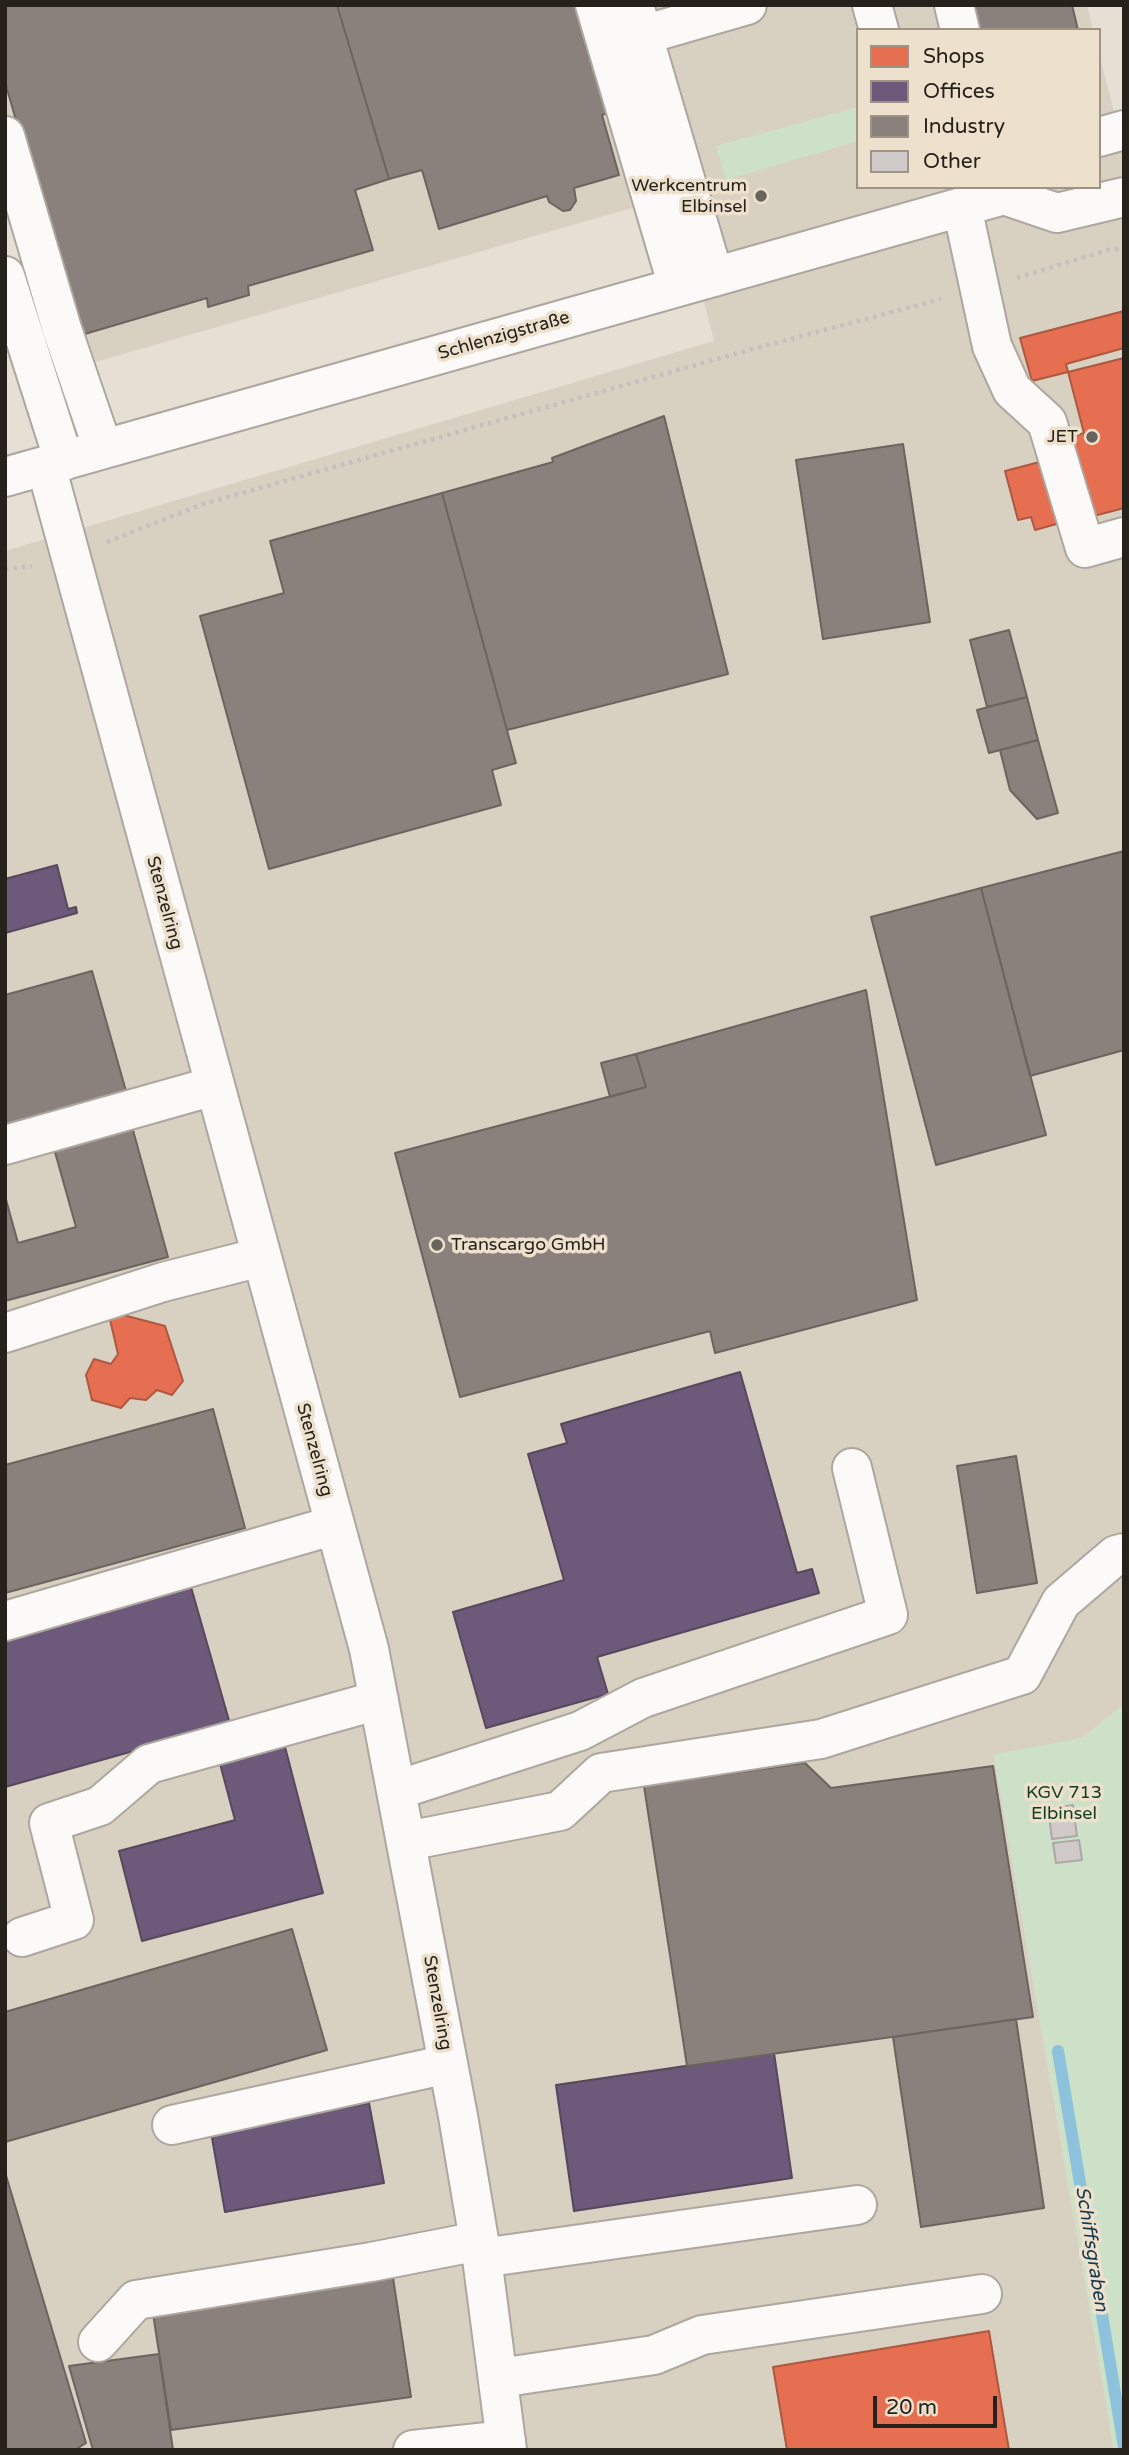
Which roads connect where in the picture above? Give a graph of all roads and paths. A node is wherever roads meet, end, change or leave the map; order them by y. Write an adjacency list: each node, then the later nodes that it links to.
1 (595, 5): 17 (street)
2 (747, 5): 5 (street)
3 (872, 5): 6 (street)
4 (954, 5): 7 (street)
5 (638, 20): 16 (street)
6 (878, 28)
7 (960, 28)
8 (1124, 130): 10 (street)
9 (5, 136): 19 (street)
10 (1101, 136)
11 (1006, 190): 12 (street, Schlenzigstraße); 13 (street, Schlenzigstraße)
12 (1124, 197)
13 (939, 203): 16 (street, Schlenzigstraße); 18 (street)
14 (1124, 249): 18 (path)
15 (5, 276): 20 (street, Stenzelring)
16 (714, 277): 17 (street, Schlenzigstraße)
17 (678, 287): 19 (street, Schlenzigstraße)
18 (979, 289): 22 (street); 23 (path)
19 (103, 449): 20 (street, Schlenzigstraße)
20 (55, 463): 21 (street, Schlenzigstraße); 24 (street, Stenzelring)
21 (5, 477)
22 (1124, 537)
23 (109, 541)
24 (214, 1087): 25 (street); 26 (street, Stenzelring)
25 (5, 1145)
26 (261, 1258): 27 (street); 29 (street, Stenzelring)
27 (5, 1333)
28 (852, 1468): 33 (street)
29 (335, 1525): 31 (street); 32 (street, Stenzelring)
30 (1124, 1553): 34 (street)
31 (5, 1620)
32 (379, 1700): 33 (street, Stenzelring); 35 (street)
33 (397, 1790): 34 (street, Stenzelring)
34 (407, 1841): 36 (street, Stenzelring)
35 (22, 1937)
36 (448, 2064): 37 (street); 39 (street, Stenzelring)
37 (172, 2125)
38 (857, 2205): 39 (street)
39 (481, 2249): 41 (street); 42 (street, Stenzelring)
40 (982, 2294): 42 (street)
41 (98, 2342)
42 (499, 2378): 43 (street, Stenzelring)
43 (507, 2445): 44 (street)
44 (413, 2450)

